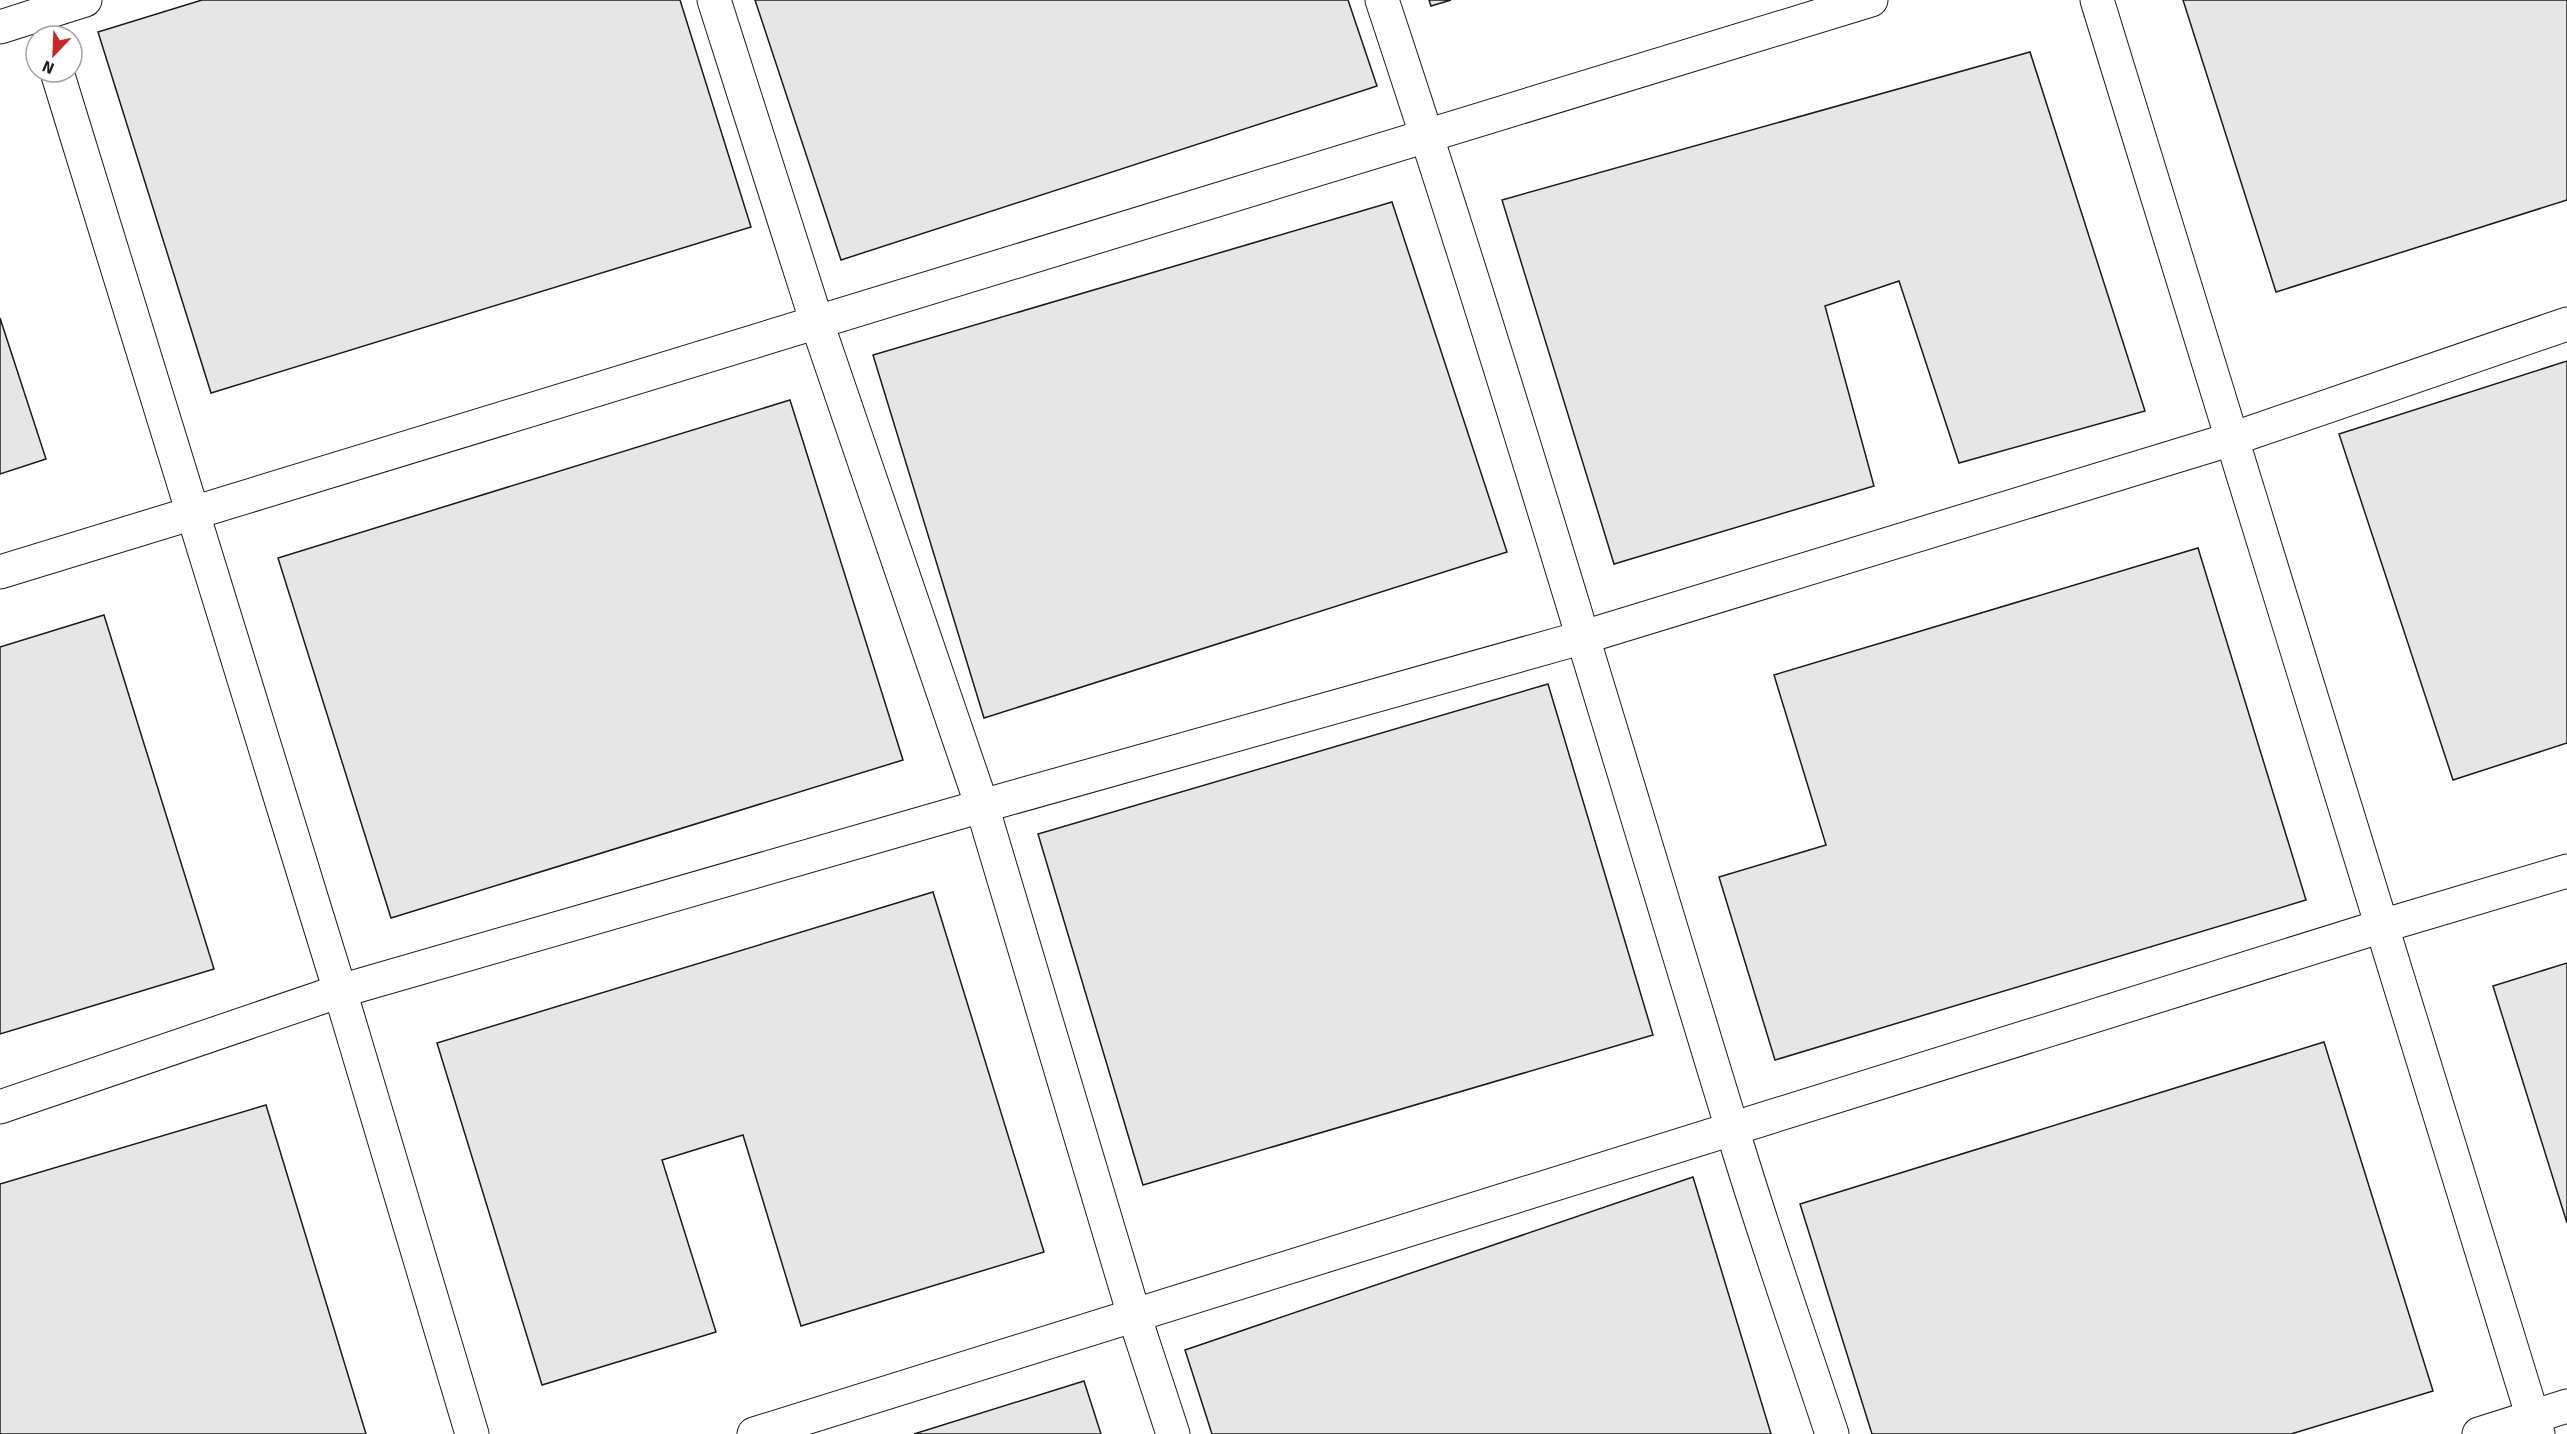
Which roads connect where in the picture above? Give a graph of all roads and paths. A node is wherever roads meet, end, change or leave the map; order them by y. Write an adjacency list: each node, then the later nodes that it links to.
1 (85, 0): 6 (lane)
2 (714, 0): 10 (lane)
3 (1383, 0): 9 (lane)
4 (1871, 0): 9 (lane)
5 (2097, 0): 12 (lane)
6 (40, 17): 7 (lane)
7 (0, 27)
8 (61, 84): 13 (lane)
9 (1428, 136): 10 (lane); 15 (lane)
10 (817, 323): 13 (lane); 16 (lane)
11 (2567, 324): 12 (lane)
12 (2232, 439): 15 (lane); 18 (lane)
13 (192, 513): 14 (lane); 19 (lane)
14 (0, 572)
15 (1584, 637): 16 (lane); 21 (lane)
16 (982, 806): 19 (lane); 22 (lane)
17 (2567, 871): 18 (lane)
18 (2382, 926): 21 (lane); 24 (lane)
19 (340, 991): 20 (lane); 25 (lane)
20 (0, 1107)
21 (1732, 1129): 22 (lane); 28 (lane)
22 (1134, 1315): 26 (lane); 27 (lane)
23 (2567, 1406): 24 (lane)
24 (2536, 1426): 29 (lane)
25 (472, 1434)
26 (754, 1434)
27 (1173, 1434)
28 (1832, 1434)
29 (2479, 1434)

